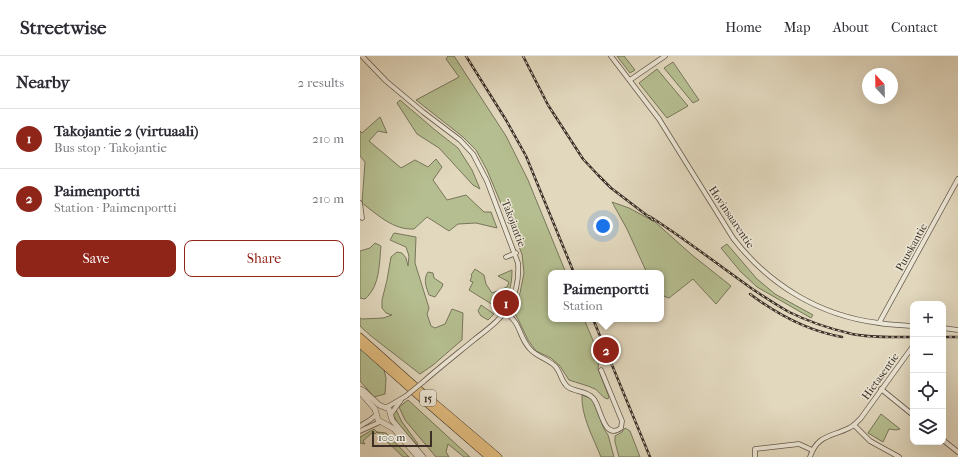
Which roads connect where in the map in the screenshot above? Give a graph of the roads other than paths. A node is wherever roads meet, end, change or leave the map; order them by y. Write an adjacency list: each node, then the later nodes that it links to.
1 (362, 56): 8 (street, Takojantie)
2 (611, 56): 4 (street, Hovinsaarentie)
3 (665, 56): 4 (street)
4 (630, 80): 11 (street, Hovinsaarentie)
5 (958, 178): 11 (street, Puuskantie)
6 (360, 203): 7 (street)
7 (362, 218)
8 (516, 253): 9 (street); 10 (street, Takojantie)
9 (506, 257)
10 (505, 312): 18 (street); 21 (street, Takojantie, bridge)
11 (879, 323): 12 (street, Hovinsaarentie)
12 (910, 326)
13 (946, 328): 14 (street)
14 (958, 330)
15 (360, 337): 38 (highway, 15)
16 (360, 344): 29 (highway, 15)
17 (910, 350): 20 (street, Hietasentie)
18 (601, 370)
19 (360, 389): 22 (street); 23 (street)
20 (881, 389): 24 (street); 27 (street, Hietasentie)
21 (400, 400): 22 (street, Takojantie); 25 (street, Takojantie)
22 (384, 407): 23 (street); 25 (street)
23 (376, 413): 26 (street); 28 (street)
24 (910, 413)
25 (391, 415): 26 (street); 35 (street)
26 (381, 422): 30 (street); 34 (street)
27 (854, 425): 32 (street); 41 (street)
28 (360, 426)
29 (454, 428): 36 (highway); 37 (highway, 15)
30 (360, 431)
31 (946, 442): 33 (street)
32 (812, 450): 39 (street); 40 (street)
33 (958, 452)
34 (418, 457)
35 (423, 457)
36 (483, 457)
37 (489, 457)
38 (498, 457)
39 (755, 457)
40 (810, 457)
41 (899, 457)

